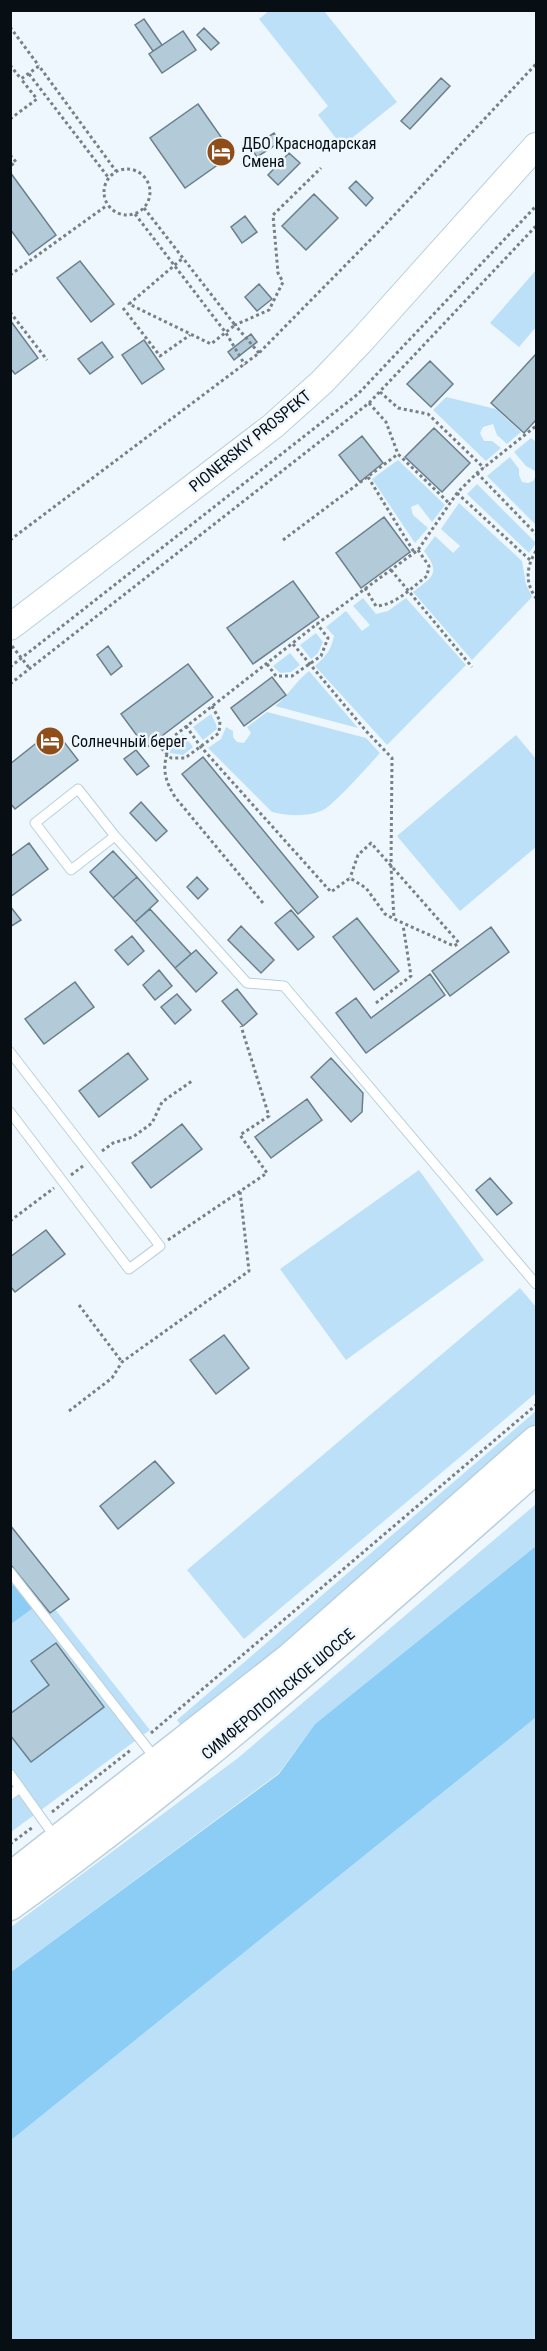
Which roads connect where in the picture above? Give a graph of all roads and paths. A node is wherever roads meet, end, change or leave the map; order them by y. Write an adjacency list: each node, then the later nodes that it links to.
1 (10, 27): 4 (path)
2 (537, 64): 26 (path)
3 (10, 65): 6 (path)
4 (39, 66): 5 (path); 12 (path)
5 (29, 74): 6 (path); 13 (path)
6 (21, 79): 7 (path)
7 (10, 119)
8 (537, 146): 51 (street, PIONERSKIY PROSPEKT)
9 (10, 155): 10 (path)
10 (10, 166)
11 (321, 168): 23 (path)
12 (116, 171): 13 (path); 15 (path)
13 (108, 177): 14 (path)
14 (106, 206): 16 (path); 20 (path)
15 (144, 208): 16 (path); 18 (path)
16 (135, 214): 19 (path)
17 (537, 226): 29 (path)
18 (183, 258): 19 (path); 23 (path)
19 (174, 266): 24 (path); 25 (path)
20 (10, 275)
21 (123, 308): 25 (path)
22 (10, 312): 27 (path)
23 (235, 325): 24 (path); 26 (path)
24 (226, 333): 25 (path); 28 (path)
25 (190, 335)
26 (259, 353): 28 (path)
27 (47, 360)
28 (245, 365): 41 (path)
29 (380, 392): 30 (path); 35 (path)
30 (369, 403): 34 (path); 57 (path)
31 (537, 426): 32 (path)
32 (531, 432): 33 (path); 35 (path)
33 (537, 436)
34 (398, 454): 37 (path); 39 (path)
35 (484, 468): 36 (path)
36 (477, 473): 38 (path); 40 (path)
37 (368, 477): 42 (path); 43 (path)
38 (457, 493): 39 (path); 45 (path)
39 (450, 504): 43 (path)
40 (537, 534)
41 (10, 540)
42 (283, 540)
43 (416, 551): 46 (path); 48 (path)
44 (537, 551): 45 (path)
45 (531, 561): 49 (path)
46 (391, 570): 47 (path); 48 (path)
47 (365, 588): 48 (path); 50 (path)
48 (408, 591): 56 (path)
49 (537, 598)
50 (317, 624): 52 (path); 55 (path)
51 (10, 627)
52 (293, 644): 54 (path); 55 (path)
53 (10, 645): 57 (path)
54 (267, 664): 55 (path); 59 (path)
55 (309, 665): 64 (path)
56 (472, 667)
57 (30, 669): 58 (path)
58 (10, 684)
59 (212, 706): 60 (path); 61 (path)
60 (186, 726): 61 (path); 62 (path)
61 (201, 747): 62 (path); 65 (path)
62 (167, 754): 66 (path)
63 (114, 836): 63 (lane); 75 (lane)
64 (392, 866): 65 (path); 67 (path); 68 (path)
65 (350, 878): 67 (path)
66 (263, 903)
67 (394, 919): 68 (path)
68 (403, 925): 69 (path)
69 (376, 1003)
70 (241, 1026): 73 (path)
71 (10, 1052): 74 (lane)
72 (10, 1112): 74 (lane)
73 (240, 1191): 74 (path); 77 (path)
74 (160, 1246)
75 (537, 1284)
76 (80, 1305): 77 (path)
77 (122, 1362): 79 (path)
78 (537, 1405): 83 (path)
79 (69, 1411)
80 (537, 1440): 83 (main road, СИМФЕРОПОЛЬСКОЕ ШОССЕ)
81 (537, 1469): 90 (main road, СИМФЕРОПОЛЬСКОЕ ШОССЕ)
82 (10, 1572): 83 (lane)
83 (150, 1751): 87 (main road, СИМФЕРОПОЛЬСКОЕ ШОССЕ); 87 (path)
84 (10, 1774): 85 (lane)
85 (20, 1788): 86 (lane); 87 (lane)
86 (10, 1795)
87 (51, 1830): 88 (path); 89 (main road, СИМФЕРОПОЛЬСКОЕ ШОССЕ)
88 (10, 1844)
89 (10, 1877)
90 (10, 1906)

